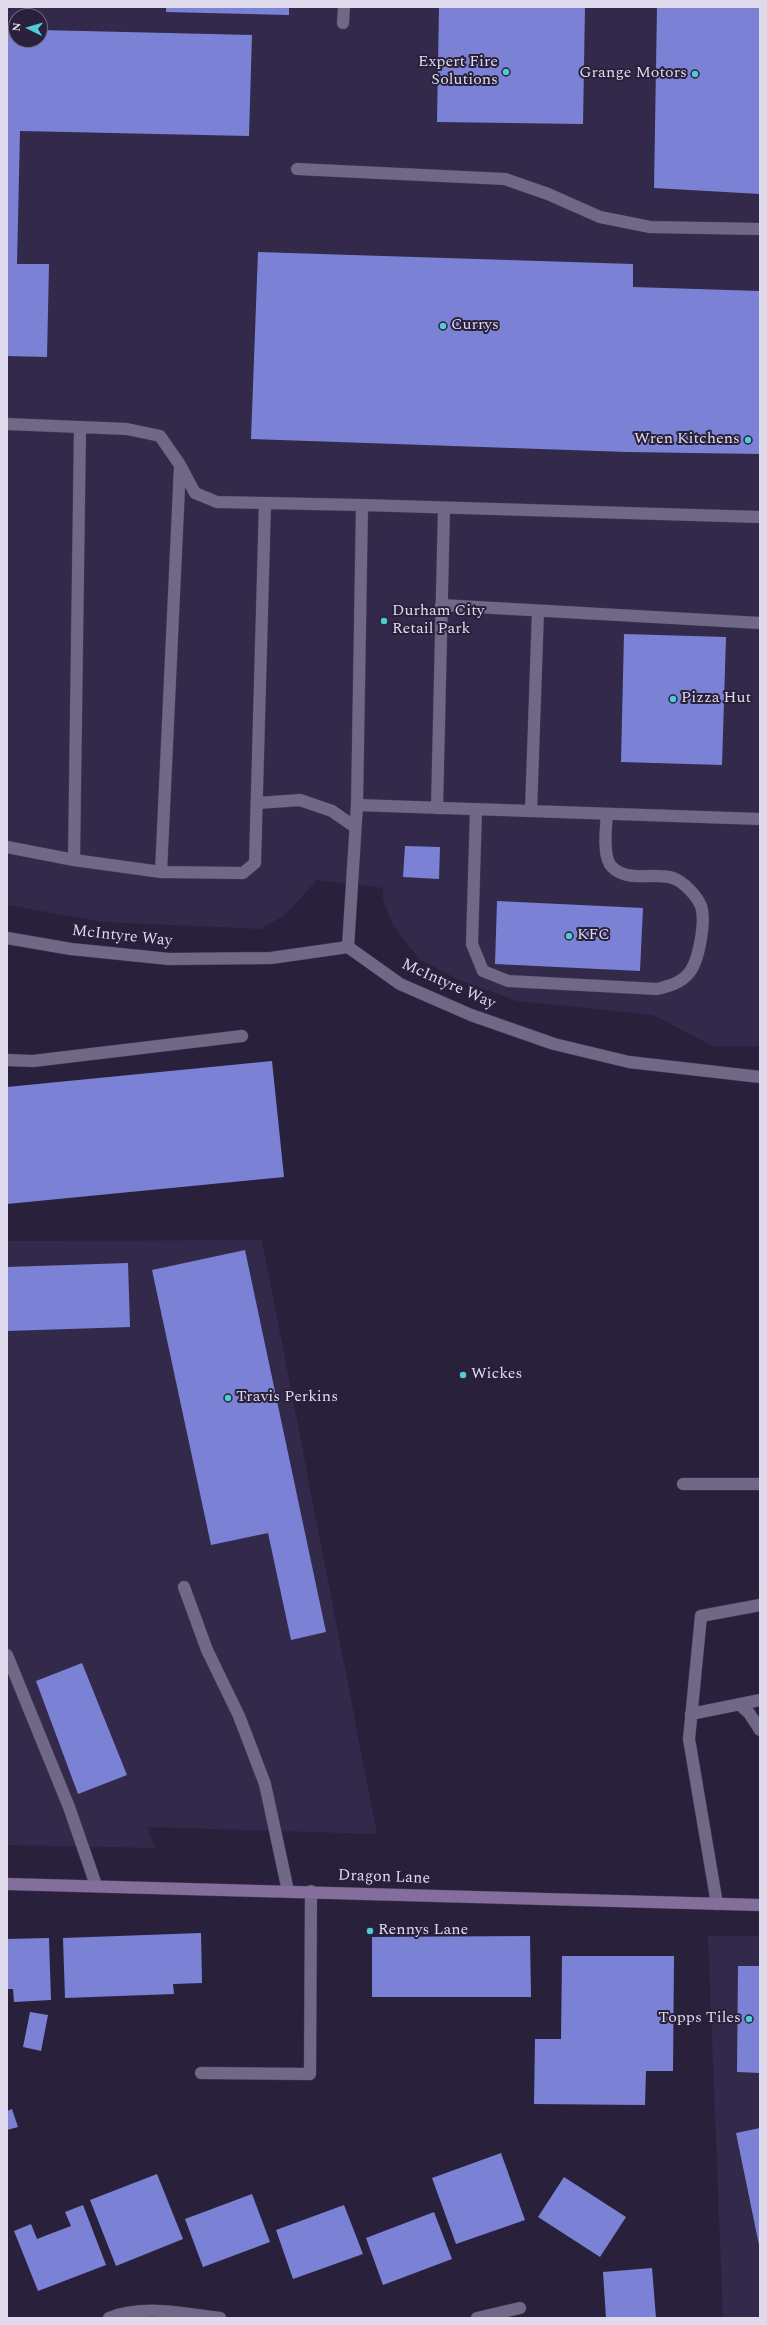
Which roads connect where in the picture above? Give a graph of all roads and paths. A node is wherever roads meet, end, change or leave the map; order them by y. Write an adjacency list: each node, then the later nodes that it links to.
1 (344, 7): 2 (street)
2 (343, 23)
3 (297, 169): 4 (street)
4 (760, 229)
5 (7, 424): 6 (street)
6 (80, 427): 7 (street); 24 (street)
7 (180, 464): 8 (street); 25 (street)
8 (265, 503): 9 (street); 15 (street)
9 (362, 505): 10 (street); 16 (street)
10 (444, 508): 11 (street); 12 (street)
11 (760, 517)
12 (441, 605): 13 (street); 17 (street)
13 (538, 611): 14 (street); 19 (street)
14 (760, 623)
15 (258, 803): 22 (street); 25 (street)
16 (357, 805): 17 (street); 22 (street)
17 (437, 808): 18 (street)
18 (476, 809): 19 (street); 20 (street)
19 (531, 811): 20 (street)
20 (607, 814): 21 (street)
21 (760, 819)
22 (355, 827): 27 (street)
23 (7, 847): 24 (street)
24 (74, 860): 25 (street)
25 (161, 872)
26 (7, 938): 27 (street, McIntyre Way)
27 (348, 947): 30 (street, McIntyre Way)
28 (242, 1036): 29 (street)
29 (7, 1060)
30 (760, 1077)
31 (684, 1484): 32 (street)
32 (760, 1484)
33 (184, 1587): 42 (street)
34 (760, 1605): 38 (street)
35 (7, 1654): 41 (street)
36 (760, 1700): 37 (street)
37 (739, 1704): 38 (street); 39 (street)
38 (691, 1714): 44 (street)
39 (760, 1730)
40 (7, 1884): 41 (street, Dragon Lane)
41 (96, 1885): 42 (street, Dragon Lane)
42 (288, 1891): 43 (street, Dragon Lane)
43 (310, 1891): 44 (street, Dragon Lane); 46 (street)
44 (716, 1904): 45 (street, Dragon Lane)
45 (760, 1904)
46 (202, 2073)
47 (520, 2308): 50 (street)
48 (108, 2318): 49 (street)
49 (220, 2318)
50 (477, 2318)

